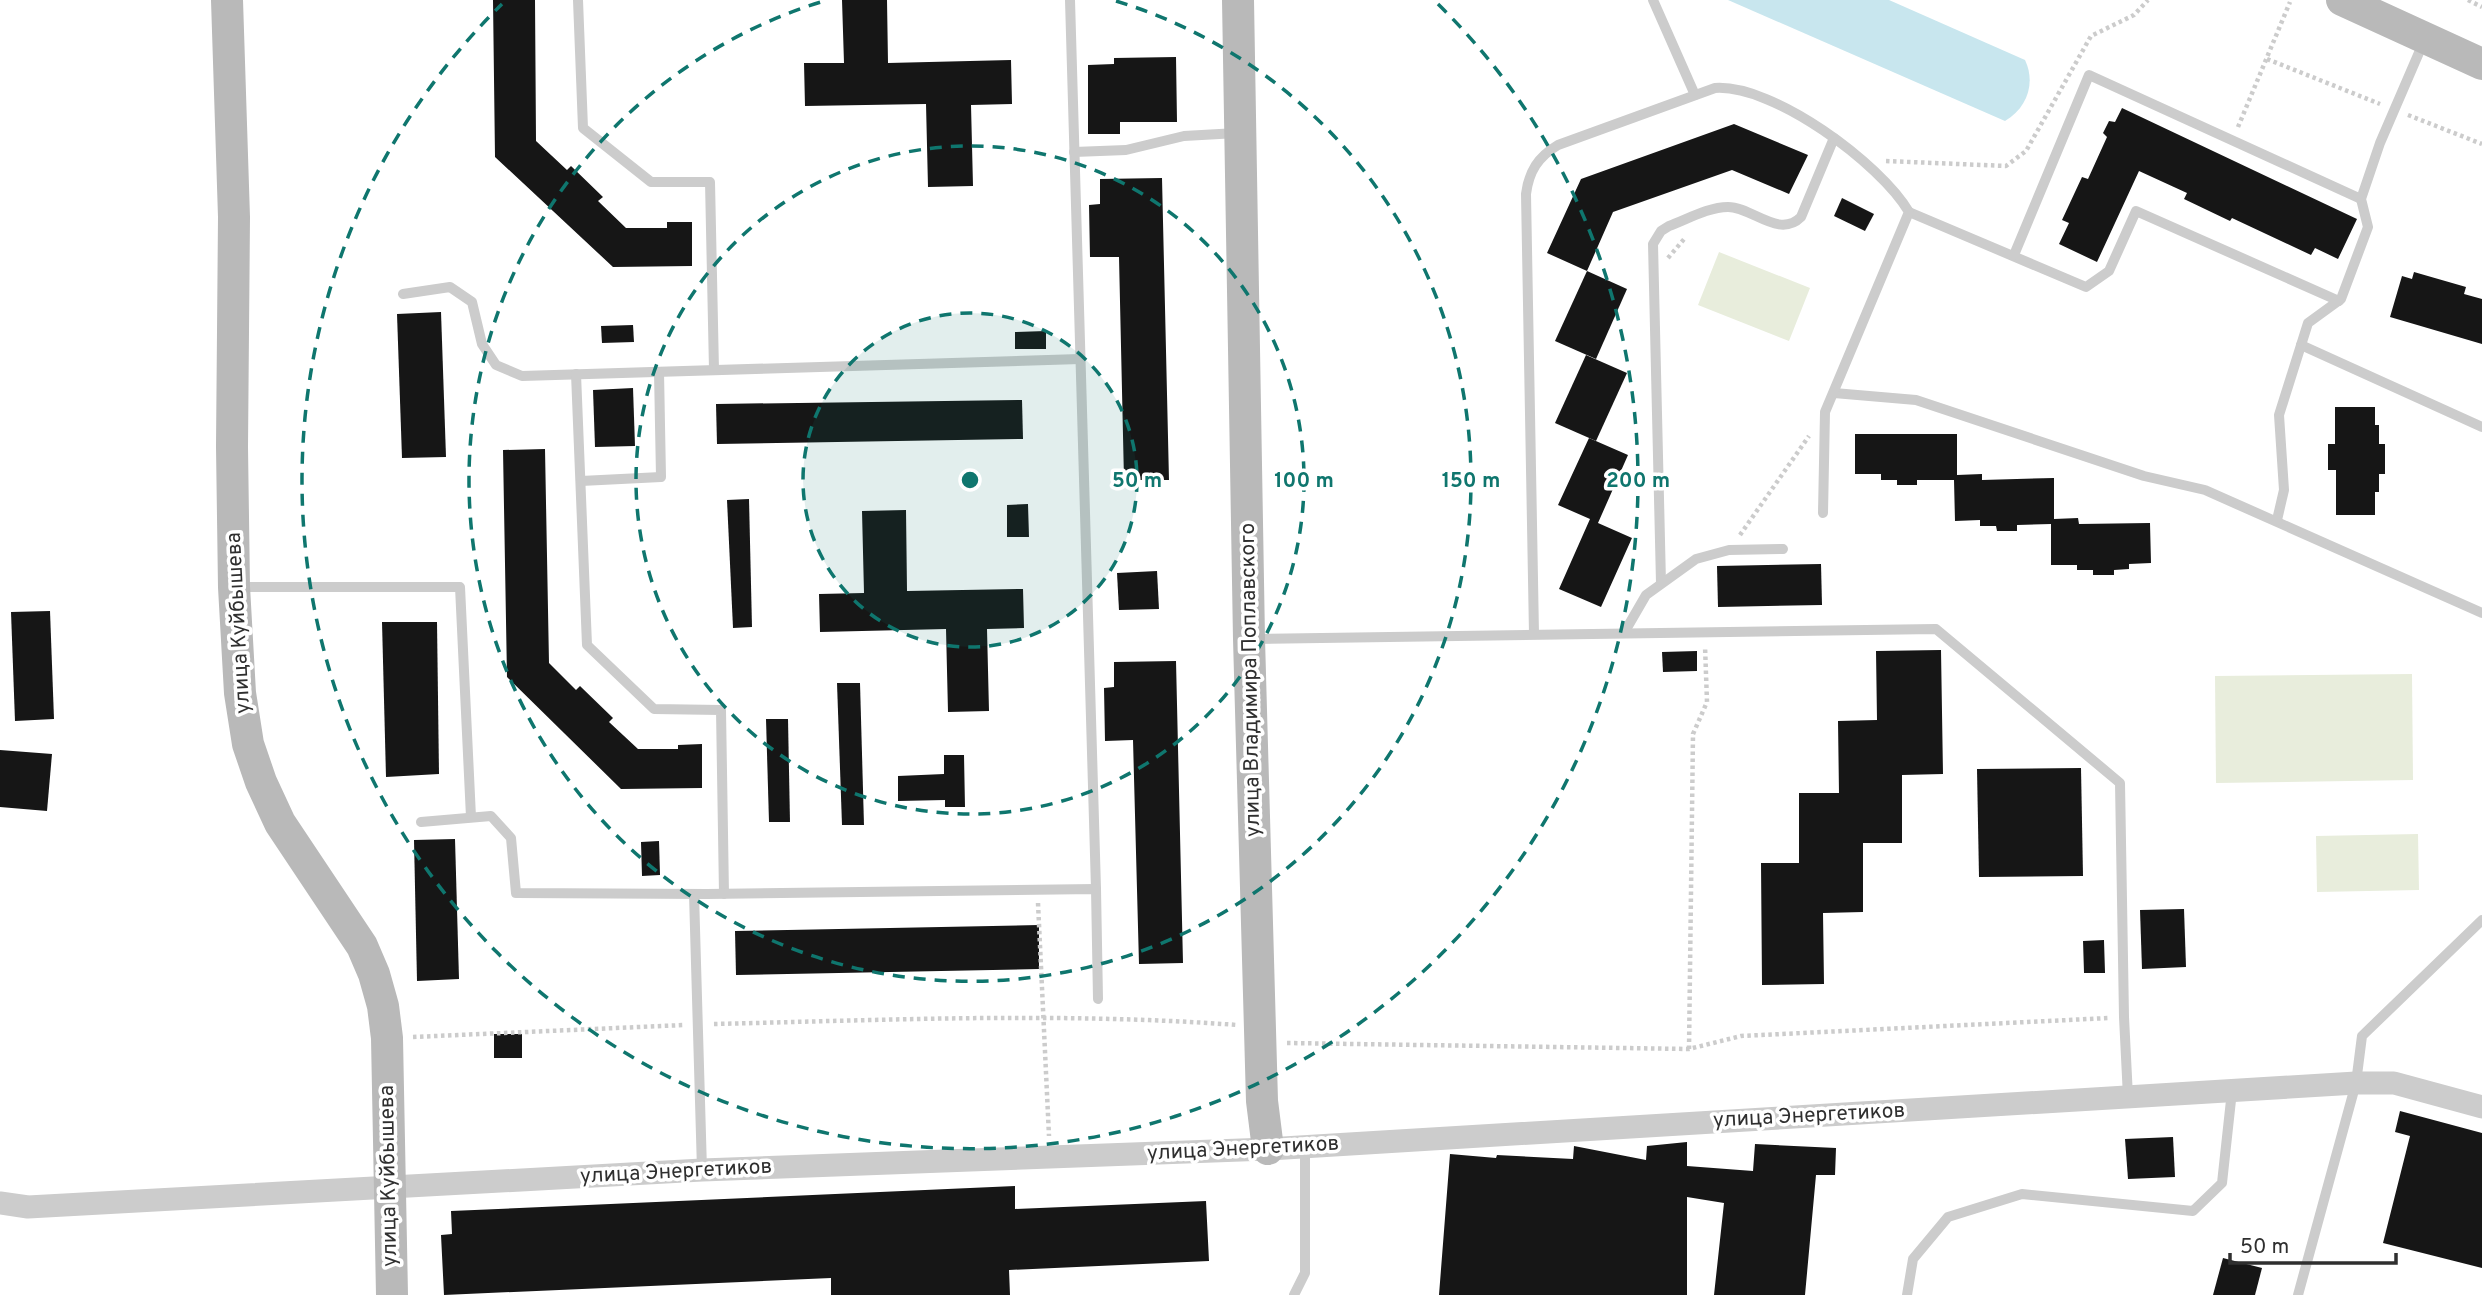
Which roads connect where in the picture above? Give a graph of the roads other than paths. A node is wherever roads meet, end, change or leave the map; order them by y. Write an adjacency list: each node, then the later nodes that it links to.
1 (227, 0): 30 (main road, улица Куйбышева)
2 (578, 0): 20 (lane)
3 (1070, 0): 12 (lane)
4 (1238, 0): 10 (main road, улица Владимира Поплавского)
5 (1653, 0): 9 (lane)
6 (2342, 0): 7 (main road)
7 (2425, 38): 8 (main road); 13 (lane)
8 (2482, 64)
9 (1695, 95): 11 (lane); 33 (lane)
10 (1240, 132): 12 (lane); 34 (main road, улица Владимира Поплавского)
11 (1835, 138): 14 (lane); 29 (lane)
12 (1074, 152): 19 (lane)
13 (2361, 200): 15 (lane); 17 (lane)
14 (1909, 212): 15 (lane); 23 (lane)
15 (2014, 255): 17 (lane)
16 (403, 294): 22 (lane)
17 (2339, 301): 18 (lane)
18 (2301, 345): 24 (lane); 27 (lane)
19 (1080, 359): 20 (lane); 37 (lane)
20 (714, 370): 21 (lane)
21 (659, 372): 22 (lane); 25 (lane)
22 (576, 374): 25 (lane)
23 (1834, 393): 26 (lane); 27 (lane)
24 (2482, 427)
25 (580, 481): 39 (lane)
26 (1823, 513)
27 (2277, 520): 31 (lane)
28 (1783, 549): 29 (lane)
29 (1661, 583): 32 (lane)
30 (234, 587): 35 (lane); 49 (main road, улица Куйбышева)
31 (2482, 613)
32 (1624, 633): 33 (lane); 44 (lane)
33 (1534, 634): 34 (lane)
34 (1249, 639): 47 (main road, улица Владимира Поплавского)
35 (471, 817): 36 (lane); 38 (lane)
36 (421, 822)
37 (1096, 889): 39 (lane); 41 (lane)
38 (694, 894): 39 (lane); 48 (lane)
39 (724, 894)
40 (2482, 920): 42 (lane)
41 (1098, 999)
42 (2356, 1083): 43 (street, улица Энергетиков); 45 (street, улица Энергетиков); 54 (lane)
43 (2232, 1091): 44 (street, улица Энергетиков); 53 (lane)
44 (2128, 1097): 46 (street, улица Энергетиков)
45 (2482, 1107)
46 (1305, 1147): 47 (street, улица Энергетиков); 52 (lane)
47 (1268, 1149): 48 (street, улица Энергетиков)
48 (702, 1170): 49 (street, улица Энергетиков)
49 (389, 1186): 50 (street, улица Энергетиков); 51 (main road, улица Куйбышева)
50 (0, 1203)
51 (392, 1295)
52 (1294, 1295)
53 (1907, 1295)
54 (2298, 1295)

